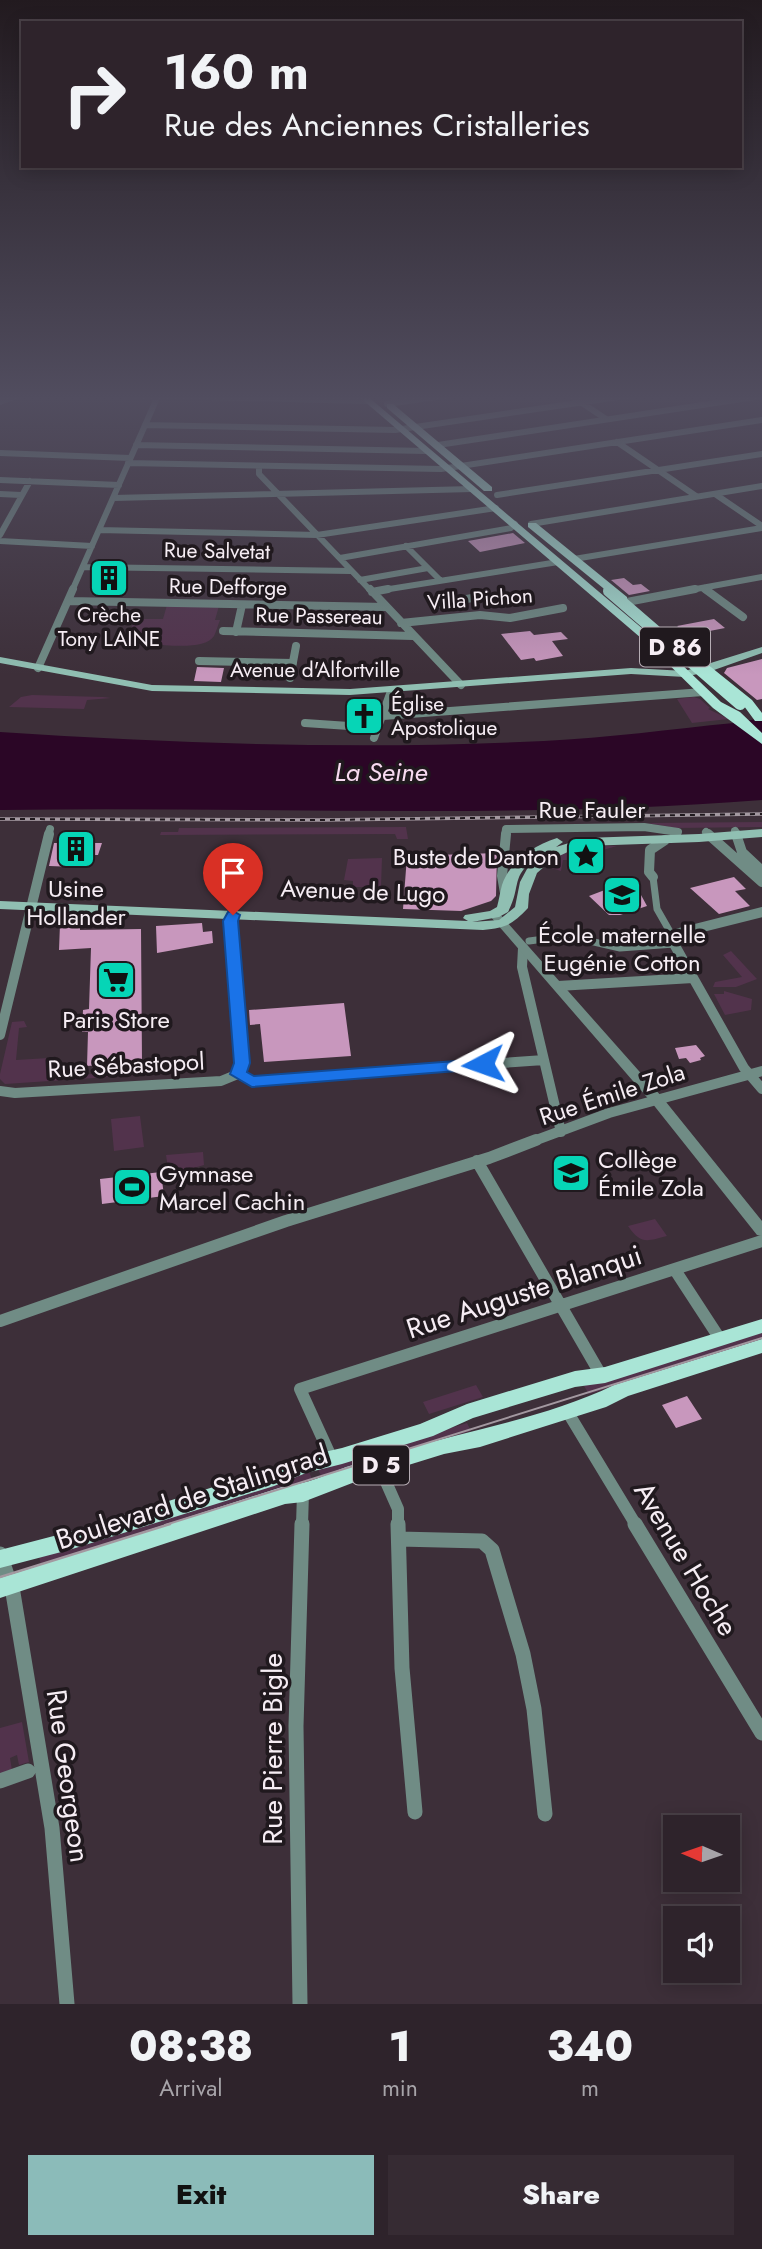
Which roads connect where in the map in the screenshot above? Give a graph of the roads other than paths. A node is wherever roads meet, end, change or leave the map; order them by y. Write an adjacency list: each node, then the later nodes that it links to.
1 (25, 489): 11 (street)
2 (117, 489): 15 (street)
3 (272, 489): 12 (street)
4 (472, 489): 12 (street); 16 (main road, D 86)
5 (489, 489): 13 (main road, D 86)
6 (538, 489): 13 (street)
7 (685, 489): 14 (street)
8 (747, 489): 10 (street)
9 (0, 494): 11 (street)
10 (715, 494): 14 (street); 19 (street)
11 (21, 495): 20 (street)
12 (278, 495): 15 (street); 22 (street)
13 (497, 495): 18 (main road, D 86)
14 (696, 496): 18 (street)
15 (113, 498): 21 (street)
16 (496, 508): 17 (main road, D 86); 22 (street)
17 (514, 524): 25 (street); 28 (main road, D 86)
18 (531, 524): 27 (main road, D 86)
19 (762, 527): 27 (street)
20 (1, 530)
21 (99, 530): 22 (street); 24 (street)
22 (317, 535): 26 (street)
23 (0, 541): 24 (street)
24 (92, 546): 29 (street)
25 (406, 546): 26 (street); 30 (street)
26 (340, 558): 31 (street)
27 (574, 559): 37 (main road, D 86)
28 (558, 562): 34 (street); 35 (main road, D 86)
29 (83, 567): 31 (street, Rue Salvetat); 40 (street)
30 (428, 568): 33 (street); 34 (street)
31 (351, 571): 33 (street)
32 (762, 577): 36 (street)
33 (359, 580): 38 (street)
34 (440, 580): 38 (street)
35 (581, 581): 37 (main road, D 86); 59 (main road, D 86)
36 (703, 588): 41 (street); 45 (street)
37 (604, 589): 41 (main road, D 86); 65 (main road, D 86, bridge); 66 (main road, D 86)
38 (372, 592): 43 (street)
39 (484, 596): 46 (street)
40 (69, 601): 42 (street, Rue Defforge); 57 (street)
41 (627, 602): 54 (main road, D 86)
42 (242, 605): 43 (street, Rue Defforge); 49 (street)
43 (386, 607): 47 (street)
44 (562, 608): 46 (street, Villa Pichon)
45 (743, 617)
46 (452, 618): 47 (street, Villa Pichon)
47 (401, 623): 50 (street)
48 (223, 631): 49 (street, Rue Passereau)
49 (236, 632): 50 (street, Rue Passereau)
50 (414, 636): 61 (street)
51 (296, 646): 56 (street)
52 (761, 650): 54 (main road); 58 (main road, Avenue d'Alfortville)
53 (0, 660): 57 (main road, Avenue d'Alfortville)
54 (699, 660): 58 (main road, D 86); 59 (main road)
55 (199, 661): 56 (street)
56 (293, 663): 60 (street)
57 (38, 668): 60 (main road, Avenue d'Alfortville)
58 (710, 668): 59 (main road, Avenue d'Alfortville); 65 (main road, D 86)
59 (680, 669): 61 (main road, Avenue d'Alfortville); 63 (main road, D 86)
60 (288, 684): 62 (main road, Avenue d'Alfortville)
61 (461, 685): 62 (main road, Avenue d'Alfortville)
62 (391, 691): 64 (street)
63 (703, 692): 64 (street); 66 (main road, D 86)
64 (383, 716): 68 (street)
65 (760, 720)
66 (742, 722): 70 (main road, D 86)
67 (305, 723): 68 (street)
68 (378, 728): 69 (street)
69 (374, 738)
70 (762, 740)
71 (50, 830): 84 (street)
72 (678, 832): 75 (main road); 83 (main road); 83 (street, Rue Fauler)
73 (762, 832): 74 (main road)
74 (736, 833): 75 (main road); 79 (street)
75 (708, 834): 76 (main road); 81 (street)
76 (665, 839): 77 (main road); 78 (street)
77 (637, 840): 78 (street); 88 (main road)
78 (650, 850): 80 (street)
79 (762, 871)
80 (653, 877): 89 (street)
81 (762, 882)
82 (0, 896): 84 (main road, Avenue de Lugo)
83 (507, 900): 88 (main road)
84 (32, 904): 85 (main road, Avenue de Lugo); 87 (main road, Avenue de Lugo); 88 (main road, Avenue de Lugo); 93 (street)
85 (0, 905)
86 (762, 912): 89 (street)
87 (233, 915): 88 (main road, Avenue de Lugo); 96 (street)
88 (503, 919): 90 (street)
89 (674, 940): 90 (street); 91 (street)
90 (526, 945): 92 (street); 94 (street)
91 (693, 978): 92 (street); 97 (street)
92 (558, 986): 100 (street)
93 (0, 1035)
94 (544, 1060): 96 (street, Rue Sébastopol); 101 (street)
95 (762, 1071): 97 (street, Rue Émile Zola)
96 (238, 1074): 99 (street, Rue Sébastopol)
97 (749, 1075): 98 (street); 100 (street, Rue Émile Zola)
98 (762, 1089)
99 (0, 1091)
100 (661, 1099): 101 (street, Rue Émile Zola); 103 (street)
101 (561, 1132): 102 (street, Rue Émile Zola)
102 (477, 1161): 106 (street); 107 (street, Rue Émile Zola)
103 (762, 1231)
104 (762, 1241): 105 (street, Rue Auguste Blanqui)
105 (675, 1270): 106 (street, Rue Auguste Blanqui); 109 (street)
106 (562, 1305): 111 (street); 113 (street, Rue Auguste Blanqui)
107 (0, 1321)
108 (762, 1326): 109 (main road, Boulevard de Stalingrad / D 5)
109 (720, 1339): 111 (main road, Boulevard de Stalingrad / D 5)
110 (762, 1346): 112 (main road, Boulevard de Stalingrad / D 5)
111 (601, 1375): 113 (main road, Boulevard de Stalingrad / D 5)
112 (568, 1411): 114 (main road, Boulevard de Stalingrad / D 5); 119 (street, Avenue Hoche)
113 (332, 1459): 117 (main road, Boulevard de Stalingrad / D 5)
114 (379, 1466): 115 (main road, Boulevard de Stalingrad / D 5); 116 (street)
115 (303, 1493): 118 (main road, Boulevard de Stalingrad / D 5); 125 (street, Rue Pierre Bigle)
116 (399, 1539): 122 (street); 123 (street)
117 (0, 1557): 118 (street, Rue Georgeon)
118 (5, 1587): 124 (street, Rue Georgeon)
119 (762, 1733)
120 (28, 1771): 121 (street)
121 (0, 1781)
122 (415, 1812)
123 (545, 1814)
124 (67, 2004)
125 (300, 2004)

